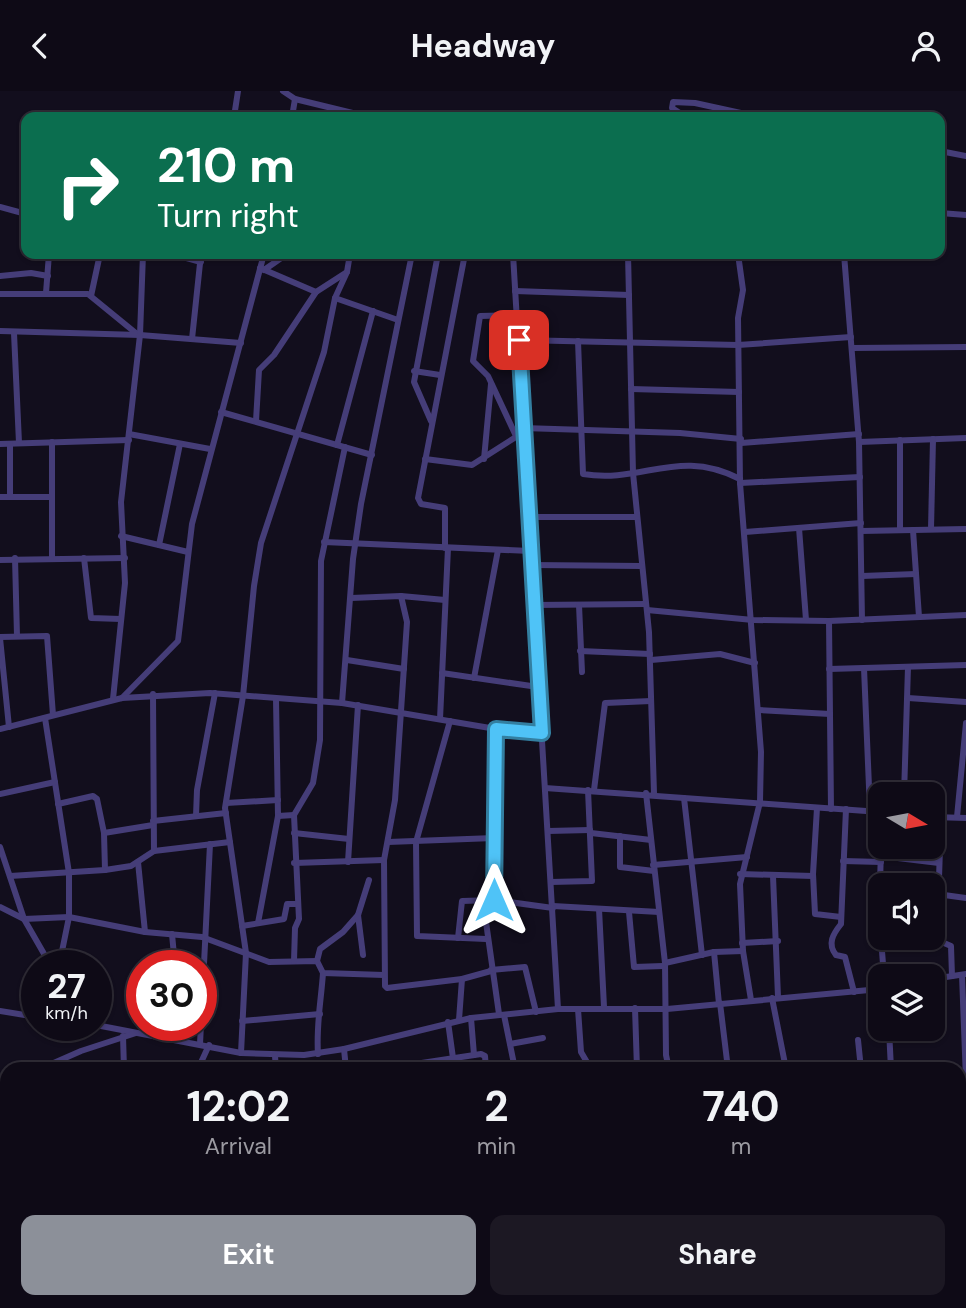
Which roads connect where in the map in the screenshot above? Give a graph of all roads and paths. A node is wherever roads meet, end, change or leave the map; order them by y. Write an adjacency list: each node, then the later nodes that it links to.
1 (238, 91): 4 (street)
2 (283, 91): 3 (street)
3 (295, 99): 5 (street); 6 (street)
4 (235, 112)
5 (293, 112)
6 (348, 112)
7 (678, 112): 8 (street)
8 (736, 112)
9 (945, 152): 10 (street)
10 (966, 156)
11 (0, 207): 12 (street)
12 (21, 213)
13 (945, 213): 14 (street)
14 (966, 215)
15 (49, 259): 32 (street)
16 (99, 259): 38 (street)
17 (143, 259): 45 (street)
18 (201, 259): 47 (street)
19 (263, 259): 29 (street)
20 (279, 259): 29 (street)
21 (349, 259): 30 (street)
22 (411, 259): 42 (street)
23 (437, 259): 55 (street)
24 (464, 259): 56 (street)
25 (513, 259): 33 (street)
26 (628, 259): 37 (street)
27 (739, 259): 52 (street)
28 (844, 259): 46 (street)
29 (262, 269): 34 (street); 51 (street)
30 (348, 272): 34 (street); 39 (street)
31 (0, 276): 32 (street)
32 (48, 276): 36 (street)
33 (515, 291): 37 (street); 41 (street)
34 (316, 292): 61 (street)
35 (0, 293): 36 (street)
36 (47, 293): 38 (street)
37 (629, 295): 50 (street)
38 (91, 296): 45 (street)
39 (335, 298): 40 (street); 65 (street)
40 (373, 311): 42 (street); 78 (street)
41 (517, 315): 48 (street); 57 (street)
42 (398, 320): 80 (street)
43 (0, 331): 44 (street)
44 (14, 333): 45 (street); 75 (street)
45 (139, 335): 47 (street); 67 (street)
46 (851, 337): 52 (street); 54 (street)
47 (192, 339): 51 (street)
48 (519, 340): 49 (street); 66 (street)
49 (578, 341): 50 (street); 63 (street)
50 (631, 342): 52 (street); 58 (street)
51 (240, 343): 60 (street)
52 (738, 345): 59 (street)
53 (966, 347): 54 (street)
54 (852, 348): 69 (street)
55 (414, 371): 56 (street); 62 (street)
56 (440, 375): 62 (street)
57 (492, 382): 66 (street); 82 (street)
58 (631, 389): 59 (street); 64 (street)
59 (739, 392): 72 (street)
60 (221, 412): 61 (street); 79 (street)
61 (256, 421): 65 (street)
62 (431, 422): 81 (street)
63 (581, 430): 64 (street); 66 (street); 83 (street)
64 (632, 431): 72 (street); 83 (street)
65 (298, 432): 78 (street); 146 (street)
66 (521, 432): 82 (street); 89 (street)
67 (129, 437): 73 (street); 77 (street); 99 (street)
68 (966, 437): 70 (street)
69 (859, 438): 71 (street); 72 (street); 84 (street)
70 (933, 439): 71 (street); 93 (street)
71 (900, 440): 95 (street)
72 (741, 441): 85 (street)
73 (52, 442): 75 (street); 86 (street)
74 (10, 443): 75 (street); 76 (street); 88 (street)
75 (19, 443)
76 (0, 444)
77 (180, 444): 79 (street); 102 (street)
78 (341, 446): 80 (street); 100 (street)
79 (210, 449): 106 (street)
80 (372, 455): 101 (street)
81 (425, 459): 82 (street); 103 (street)
82 (484, 459)
83 (633, 473): 85 (street); 90 (street)
84 (860, 477): 85 (street); 91 (street)
85 (740, 481): 98 (street)
86 (52, 496): 88 (street); 108 (street)
87 (0, 497): 88 (street)
88 (10, 497)
89 (528, 517): 90 (street); 105 (street)
90 (637, 517): 113 (street)
91 (860, 523): 92 (street); 97 (street)
92 (799, 528): 98 (street); 127 (street)
93 (931, 529): 94 (street); 96 (street)
94 (966, 529)
95 (900, 530): 96 (street); 97 (street)
96 (913, 530): 114 (street)
97 (861, 531): 115 (street)
98 (746, 532): 126 (street)
99 (121, 536): 102 (street); 110 (street)
100 (324, 542): 101 (street); 152 (street)
101 (355, 544): 103 (street); 117 (street)
102 (159, 545): 106 (street)
103 (447, 548): 104 (street); 118 (street)
104 (498, 550): 105 (street); 142 (street)
105 (530, 551): 112 (street)
106 (188, 552): 147 (street)
107 (15, 558): 108 (street); 111 (street); 129 (street)
108 (52, 558): 109 (street)
109 (84, 558): 110 (street); 124 (street)
110 (125, 558): 124 (street)
111 (0, 559)
112 (531, 565): 113 (street); 119 (street)
113 (642, 566): 121 (street)
114 (916, 574): 115 (street); 123 (street)
115 (862, 576): 125 (street)
116 (401, 596): 117 (street); 118 (street); 138 (street)
117 (351, 598): 133 (street)
118 (445, 600): 141 (street)
119 (533, 605): 120 (street); 143 (street)
120 (579, 605): 121 (street); 131 (street)
121 (647, 607): 126 (street); 132 (street)
122 (966, 615): 123 (street)
123 (919, 617): 125 (street)
124 (121, 619): 149 (street)
125 (862, 619): 128 (street)
126 (753, 620): 127 (street); 134 (street)
127 (806, 621): 128 (street)
128 (829, 621): 139 (street)
129 (17, 636): 130 (street); 159 (street)
130 (0, 638): 164 (street)
131 (580, 651): 132 (street); 140 (street)
132 (650, 657): 134 (street); 151 (street)
133 (347, 660): 138 (street); 154 (street)
134 (755, 663): 156 (street)
135 (966, 664): 136 (street)
136 (908, 667): 137 (street); 148 (street)
137 (864, 668): 139 (street); 170 (street)
138 (404, 669): 157 (street)
139 (829, 669): 158 (street)
140 (582, 672)
141 (442, 673): 142 (street); 161 (street)
142 (474, 678): 143 (street)
143 (538, 687): 167 (street)
144 (215, 693): 145 (street); 146 (street); 187 (street)
145 (153, 694): 147 (street); 192 (street)
146 (243, 696): 150 (street); 178 (street)
147 (122, 698): 149 (street)
148 (908, 698): 153 (street); 171 (street)
149 (113, 699): 159 (street)
150 (276, 699): 152 (street); 177 (street)
151 (652, 701): 173 (street); 174 (street)
152 (322, 702): 154 (street); 186 (street)
153 (966, 702)
154 (342, 703): 155 (street)
155 (358, 705): 157 (street); 199 (street)
156 (758, 710): 158 (street); 179 (street)
157 (400, 712): 161 (street); 202 (street)
158 (830, 714): 182 (street)
159 (54, 715): 160 (street)
160 (45, 718): 164 (street); 169 (street)
161 (440, 719): 162 (street)
162 (450, 721): 166 (street); 203 (street)
163 (966, 723): 168 (street)
164 (9, 727): 165 (street)
165 (0, 729)
166 (496, 729): 167 (street); 198 (street)
167 (542, 733): 172 (street)
168 (964, 763): 190 (street)
169 (55, 782): 175 (street); 180 (street)
170 (869, 782)
171 (905, 782)
172 (545, 788): 173 (street); 193 (street)
173 (591, 790): 174 (street); 194 (street)
174 (650, 793): 176 (street); 200 (street)
175 (0, 794)
176 (684, 798): 179 (street); 211 (street)
177 (278, 800): 178 (street); 188 (street)
178 (226, 803): 185 (street)
179 (760, 803): 181 (street); 207 (street)
180 (58, 804): 195 (street); 219 (street)
181 (817, 808): 182 (street); 225 (street)
182 (831, 809): 183 (street)
183 (846, 809): 184 (street); 212 (street)
184 (868, 811)
185 (226, 813): 187 (street); 201 (street)
186 (294, 815): 188 (street); 196 (street)
187 (196, 816): 192 (street)
188 (278, 816): 242 (street)
189 (945, 817): 190 (street)
190 (957, 817): 191 (street)
191 (966, 818)
192 (153, 823): 195 (street); 206 (street)
193 (548, 831): 194 (street); 227 (street)
194 (591, 831): 197 (street); 227 (street)
195 (104, 833): 218 (street)
196 (294, 833): 199 (street); 215 (street)
197 (620, 836): 200 (street); 217 (street)
198 (494, 838): 203 (street); 230 (street)
199 (349, 839): 214 (street)
200 (651, 840): 217 (street)
201 (230, 842): 204 (street); 243 (street)
202 (388, 842): 203 (street); 210 (street)
203 (416, 842): 246 (street)
204 (211, 844): 206 (street); 247 (street)
205 (0, 847): 223 (street)
206 (154, 851): 213 (street)
207 (747, 857): 211 (street); 222 (street)
208 (881, 859): 212 (street); 216 (street); 220 (street)
209 (939, 859): 216 (street)
210 (384, 860): 214 (street); 265 (street)
211 (691, 861): 217 (street); 258 (street)
212 (843, 861): 240 (street)
213 (138, 862): 218 (street); 244 (street)
214 (348, 862): 215 (street)
215 (294, 863): 232 (street)
216 (939, 863): 221 (street)
217 (653, 868): 237 (street)
218 (105, 870): 219 (street)
219 (69, 873): 223 (street); 239 (street)
220 (880, 873)
221 (938, 873)
222 (740, 874): 224 (street); 251 (street)
223 (10, 876): 241 (street)
224 (773, 876): 225 (street); 249 (street)
225 (813, 876): 240 (street)
226 (369, 880): 238 (street)
227 (551, 881): 234 (street)
228 (945, 895): 229 (street)
229 (966, 898)
230 (494, 900): 231 (street); 234 (street)
231 (483, 901): 246 (street); 248 (street)
232 (298, 904): 242 (street); 259 (street)
233 (0, 907): 241 (street)
234 (553, 907): 235 (street); 276 (street)
235 (599, 909): 236 (street); 274 (street)
236 (629, 912): 237 (street); 261 (street)
237 (659, 912): 261 (street)
238 (358, 915): 257 (street); 260 (street)
239 (69, 917): 241 (street); 244 (street); 253 (street)
240 (841, 917): 270 (street)
241 (24, 919): 252 (street)
242 (258, 923): 243 (street)
243 (242, 926): 256 (street)
244 (145, 932): 245 (street)
245 (172, 934): 247 (street); 254 (street)
246 (458, 938): 248 (street)
247 (208, 939): 256 (street); 295 (street)
248 (486, 939): 262 (street)
249 (778, 941): 251 (street); 271 (street)
250 (945, 944): 266 (street)
251 (743, 947): 255 (street); 272 (street)
252 (42, 950)
253 (62, 950)
254 (174, 950)
255 (714, 952): 258 (street); 273 (street)
256 (246, 953): 259 (street); 286 (street)
257 (363, 955)
258 (702, 955): 261 (street)
259 (294, 961): 260 (street)
260 (317, 961): 263 (street)
261 (664, 964): 278 (street)
262 (491, 970): 268 (street); 280 (street); 283 (street)
263 (323, 973): 265 (street); 281 (street)
264 (964, 974): 266 (street); 287 (street)
265 (384, 975): 268 (street)
266 (952, 976): 267 (street)
267 (945, 977)
268 (462, 979): 285 (street)
269 (868, 990): 270 (street)
270 (854, 992): 271 (street)
271 (775, 998): 272 (street); 317 (street)
272 (751, 1000): 273 (street)
273 (719, 1004): 278 (street); 316 (street)
274 (604, 1007): 275 (street); 277 (street)
275 (635, 1008): 278 (street); 314 (street)
276 (558, 1009): 277 (street); 280 (street)
277 (578, 1009): 313 (street)
278 (667, 1009): 315 (street)
279 (0, 1011): 282 (street)
280 (536, 1011): 283 (street)
281 (320, 1013): 286 (street); 300 (street)
282 (21, 1014)
283 (502, 1015): 284 (street); 296 (street)
284 (471, 1018): 285 (street); 301 (street)
285 (459, 1020): 288 (street)
286 (242, 1021): 299 (street)
287 (964, 1021): 320 (street)
288 (448, 1022): 298 (street); 303 (street)
289 (126, 1035): 290 (street)
290 (123, 1036): 304 (street); 305 (street)
291 (543, 1038): 296 (street)
292 (859, 1040): 318 (street)
293 (186, 1041): 295 (street)
294 (890, 1041): 319 (street)
295 (201, 1044): 297 (street)
296 (510, 1044): 312 (street)
297 (209, 1045): 299 (street); 306 (street)
298 (344, 1049): 300 (street); 308 (street)
299 (241, 1053): 302 (street)
300 (317, 1054): 302 (street)
301 (474, 1055): 303 (street); 311 (street)
302 (275, 1056): 307 (street)
303 (451, 1058): 309 (street); 310 (street)
304 (58, 1062)
305 (124, 1062)
306 (201, 1062)
307 (275, 1062)
308 (345, 1062)
309 (422, 1062)
310 (451, 1062)
311 (485, 1062)
312 (514, 1062)
313 (587, 1062)
314 (637, 1062)
315 (668, 1062)
316 (727, 1062)
317 (785, 1062)
318 (861, 1062)
319 (891, 1062)
320 (965, 1062)

